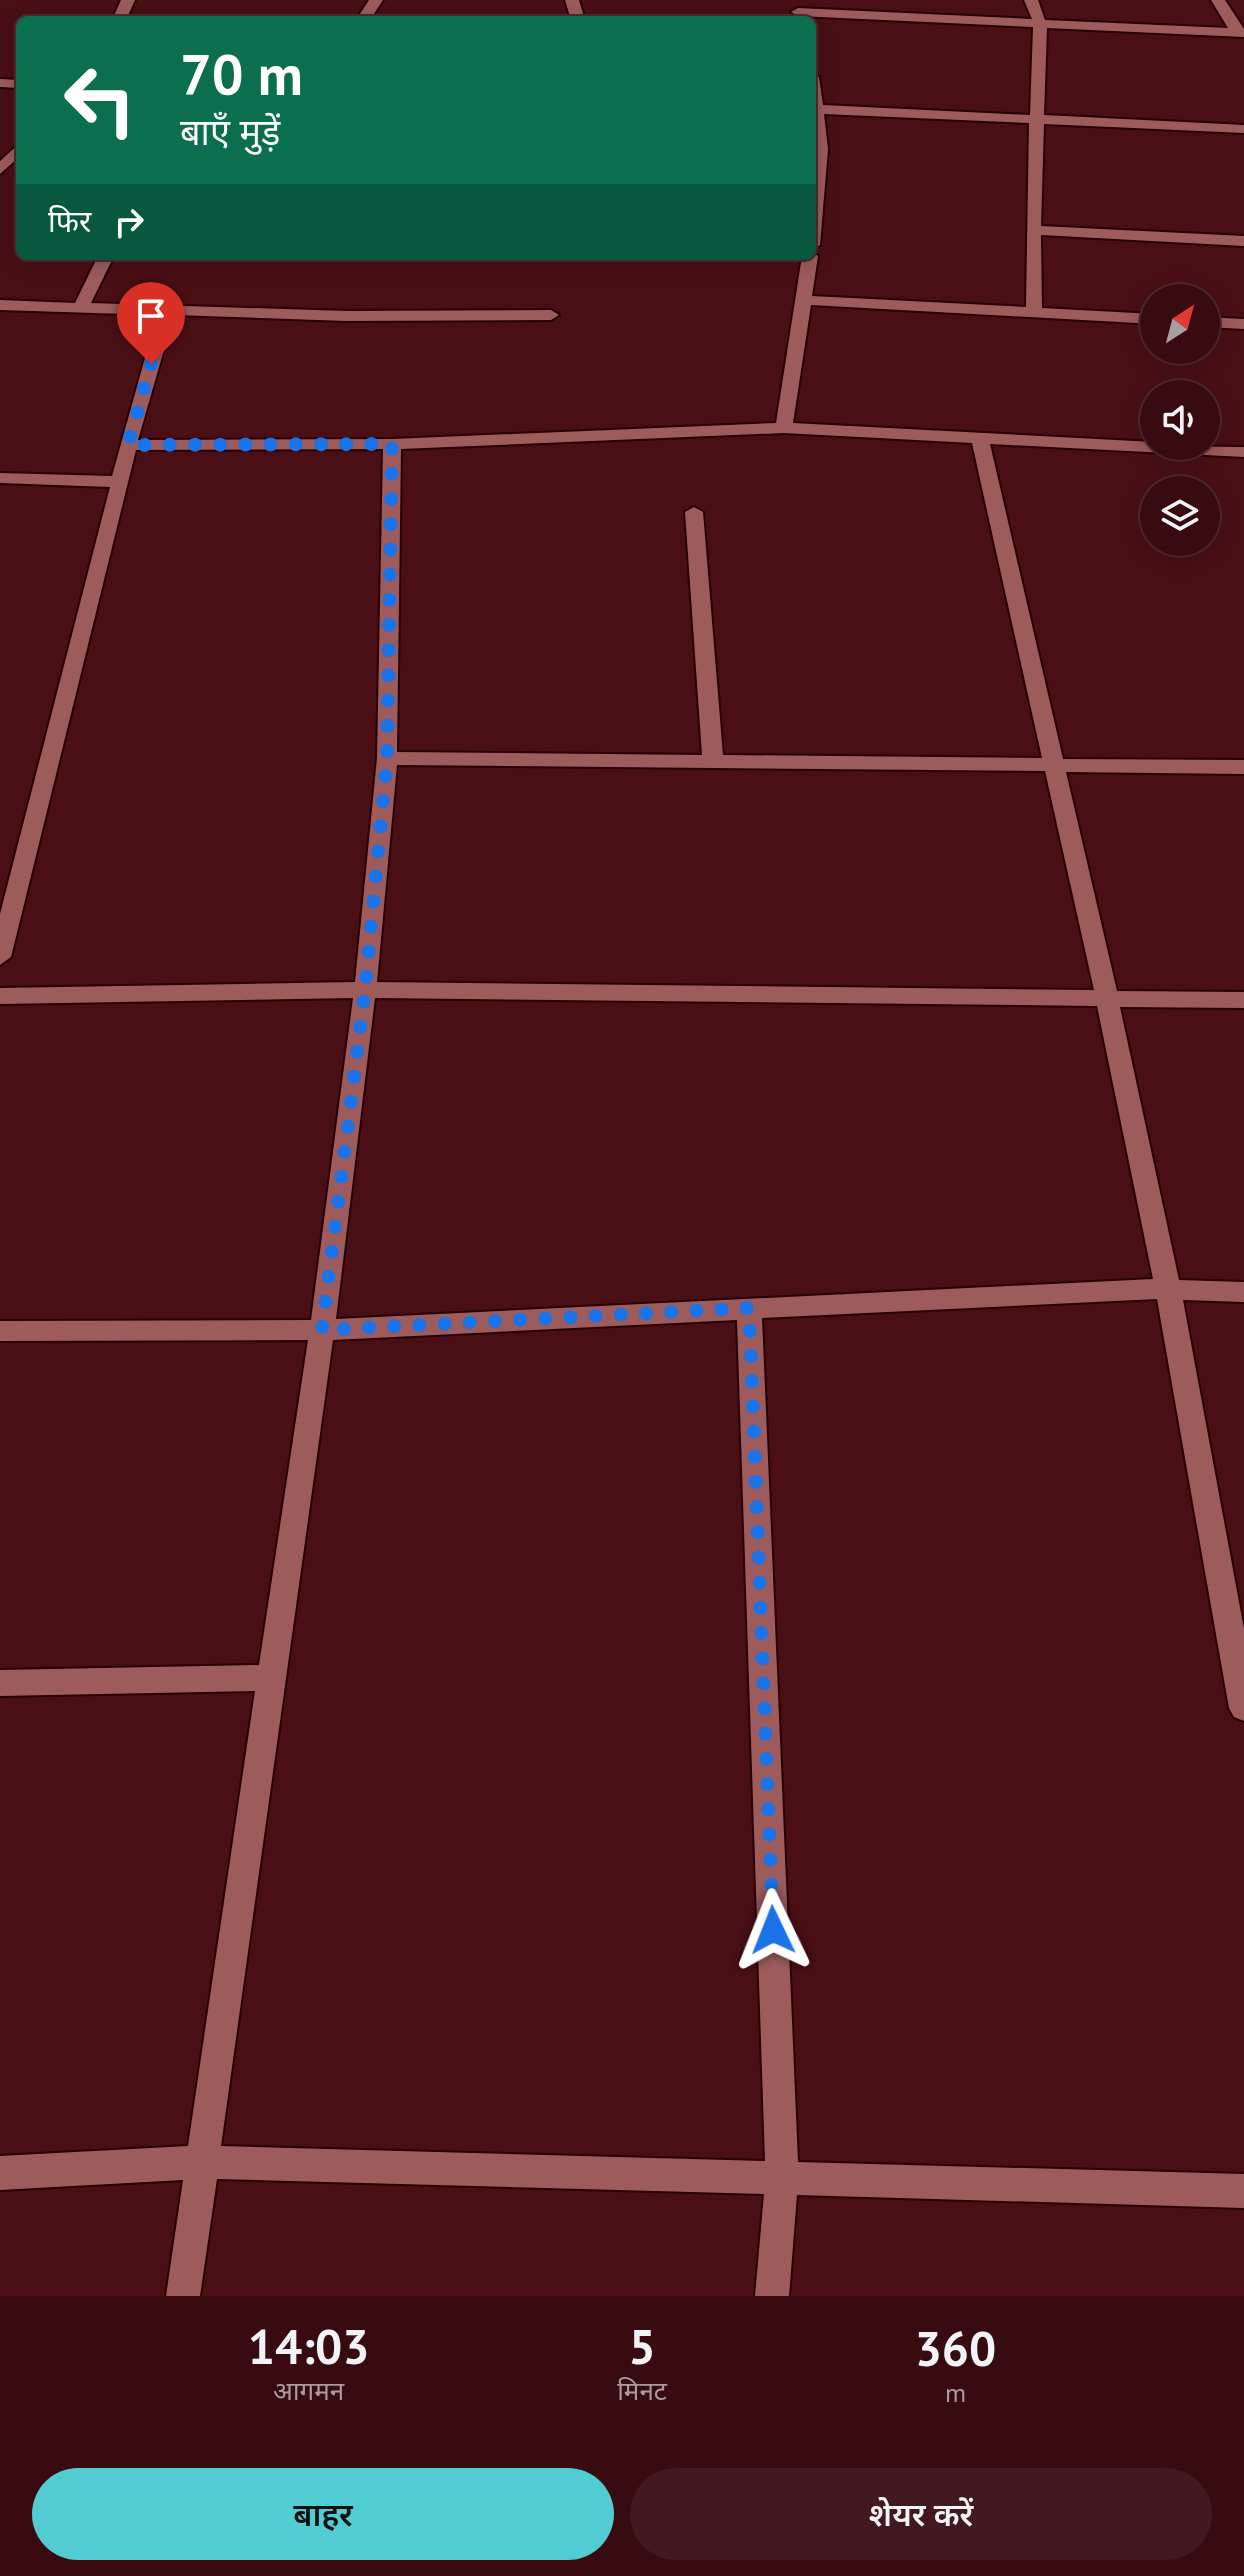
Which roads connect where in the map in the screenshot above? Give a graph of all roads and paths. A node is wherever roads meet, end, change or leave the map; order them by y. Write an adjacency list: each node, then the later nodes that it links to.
1 (1031, 0): 4 (street)
2 (1218, 0): 5 (street)
3 (798, 11): 4 (street)
4 (1040, 23): 5 (street); 8 (street)
5 (1241, 33)
6 (816, 95): 7 (street)
7 (819, 109): 8 (street); 12 (street)
8 (1037, 120): 9 (street); 13 (street)
9 (1244, 129)
10 (16, 152): 11 (street)
11 (0, 170)
12 (816, 195)
13 (1033, 230): 14 (street); 21 (street)
14 (1244, 241)
15 (104, 260): 19 (street)
16 (809, 260): 17 (street)
17 (804, 300): 21 (street); 26 (street)
18 (0, 305): 19 (street)
19 (80, 308): 20 (street)
20 (167, 310): 22 (street); 29 (street)
21 (1034, 313): 23 (street)
22 (551, 315)
23 (1140, 318)
24 (1220, 323): 25 (street)
25 (1244, 324)
26 (784, 428): 27 (street); 28 (street)
27 (980, 438): 30 (street); 36 (street)
28 (392, 444): 29 (street); 34 (street)
29 (128, 445): 32 (street)
30 (1244, 452)
31 (0, 478): 32 (street)
32 (120, 482): 38 (street)
33 (694, 512): 35 (street)
34 (387, 758): 35 (street); 39 (street)
35 (713, 761): 36 (street)
36 (1054, 764): 37 (street); 41 (street)
37 (1244, 767)
38 (0, 957)
39 (365, 990): 40 (street); 41 (street); 46 (street)
40 (0, 996)
41 (1107, 998): 42 (street); 43 (street)
42 (1244, 1000)
43 (1168, 1289): 44 (street); 45 (street); 50 (street)
44 (1244, 1292)
45 (749, 1308): 46 (street); 53 (street)
46 (322, 1330): 47 (street); 48 (street)
47 (0, 1331)
48 (272, 1678): 49 (street); 51 (street)
49 (0, 1683)
50 (1244, 1708)
51 (202, 2162): 52 (street); 53 (street); 55 (street)
52 (0, 2173)
53 (782, 2178): 54 (street); 56 (street)
54 (1244, 2191)
55 (183, 2296)
56 (772, 2296)

